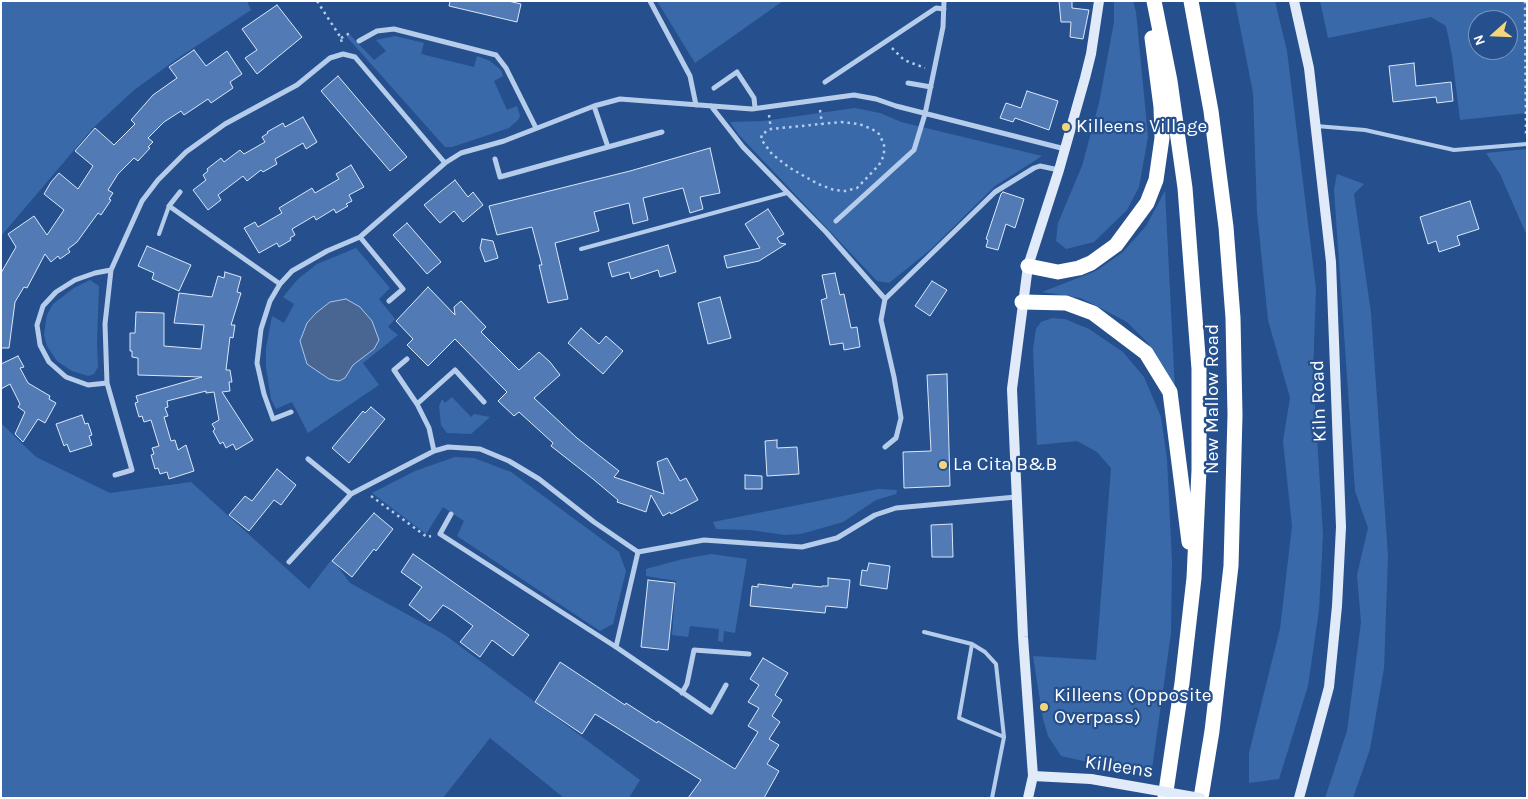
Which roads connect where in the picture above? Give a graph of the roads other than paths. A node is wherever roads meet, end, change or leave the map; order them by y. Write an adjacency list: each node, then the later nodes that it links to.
1 (650, 1): 14 (street)
2 (944, 1): 8 (street)
3 (1099, 1): 24 (street)
4 (1148, 1): 35 (highway)
5 (1154, 1): 55 (highway, New Mallow Road)
6 (1191, 1): 67 (highway, New Mallow Road)
7 (1294, 1): 19 (street, Kiln Road)
8 (944, 9): 10 (street); 12 (street)
9 (359, 41): 20 (street)
10 (825, 82)
11 (908, 82): 12 (street)
12 (931, 87): 18 (street)
13 (714, 88): 17 (street)
14 (696, 105): 15 (street); 16 (street)
15 (594, 106): 20 (street); 23 (street)
16 (711, 106): 17 (street); 29 (street)
17 (755, 108): 18 (street)
18 (926, 114): 24 (street); 31 (street)
19 (1316, 126): 22 (lane); 68 (street, Kiln Road)
20 (536, 128): 26 (street)
21 (662, 132): 23 (street)
22 (1526, 144)
23 (608, 147): 25 (street)
24 (1065, 149): 27 (street)
25 (496, 159)
26 (445, 163): 33 (street); 36 (street)
27 (1059, 170): 35 (street); 38 (street)
28 (180, 192): 30 (street)
29 (788, 193): 34 (lane); 38 (street)
30 (169, 206): 32 (lane); 37 (street)
31 (836, 221)
32 (159, 234)
33 (360, 237): 37 (street); 39 (street)
34 (580, 249)
35 (1028, 266): 40 (street)
36 (111, 270): 42 (street); 42 (street)
37 (280, 284): 45 (street)
38 (885, 299): 46 (street)
39 (389, 301)
40 (1022, 302): 51 (street); 55 (highway)
41 (407, 359): 44 (street)
42 (107, 383): 49 (street)
43 (484, 402): 44 (street)
44 (418, 404): 47 (street)
45 (291, 412)
46 (885, 447)
47 (434, 451): 50 (street); 53 (street)
48 (308, 459): 50 (street)
49 (115, 475)
50 (351, 494): 54 (street)
51 (1016, 497): 53 (street); 63 (street)
52 (451, 514): 58 (street)
53 (638, 552): 58 (street)
54 (289, 562)
55 (1194, 578): 66 (highway)
56 (924, 632): 57 (lane)
57 (972, 644): 62 (lane); 62 (lane)
58 (616, 648): 61 (street)
59 (749, 654): 61 (street)
60 (726, 685): 61 (street)
61 (682, 693)
62 (1004, 737): 64 (lane)
63 (1033, 776): 65 (street); 67 (street, Killeens, bridge)
64 (992, 798)
65 (1028, 798)
66 (1165, 798)
67 (1200, 798)
68 (1299, 798)

